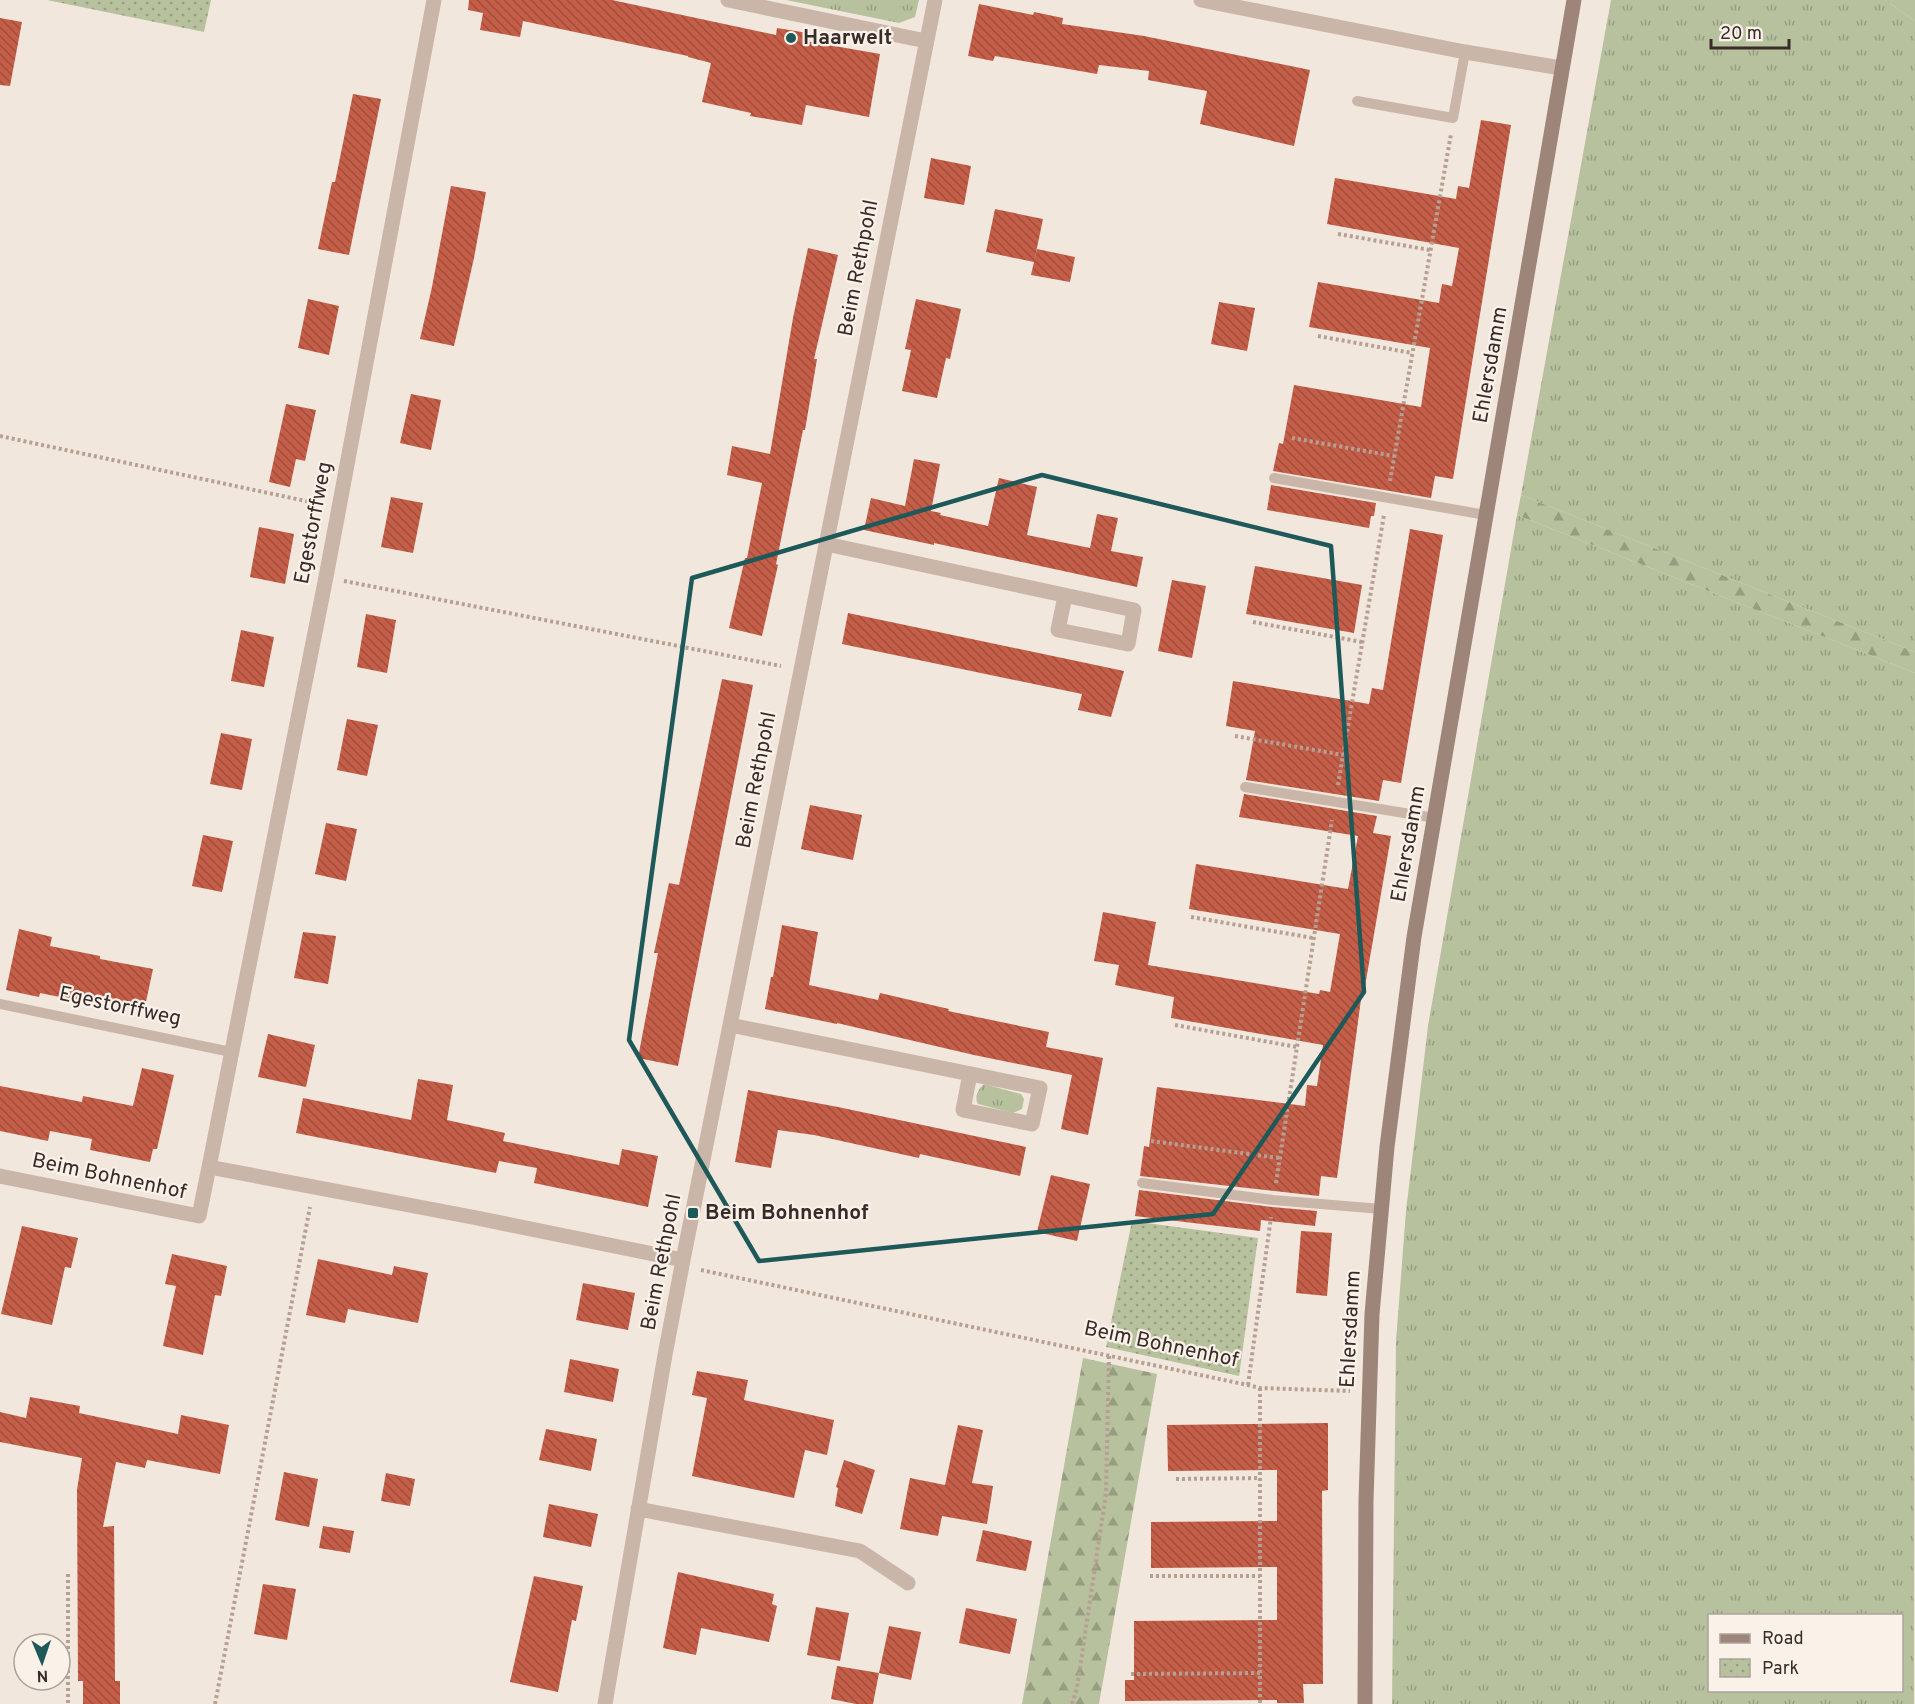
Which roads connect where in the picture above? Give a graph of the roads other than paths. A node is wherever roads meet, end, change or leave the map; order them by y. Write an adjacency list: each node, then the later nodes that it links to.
1 (434, 0): 18 (street, Egestorffweg)
2 (728, 0): 6 (street)
3 (936, 0): 6 (street, Beim Rethpohl)
4 (1574, 0): 8 (street, Ehlersdamm)
5 (1211, 1): 7 (street)
6 (926, 41): 12 (street, Beim Rethpohl)
7 (1465, 52): 8 (street); 9 (lane)
8 (1561, 68): 11 (street, Ehlersdamm)
9 (1356, 101)
10 (1274, 478): 11 (lane)
11 (1486, 515): 15 (street, Ehlersdamm)
12 (826, 544): 13 (street); 17 (street, Beim Rethpohl)
13 (1065, 596): 13 (street)
14 (1245, 787): 15 (lane)
15 (1435, 818): 23 (street, Ehlersdamm)
16 (0, 1004): 18 (lane, Egestorffweg)
17 (730, 1025): 19 (street); 24 (street, Beim Rethpohl)
18 (231, 1052): 20 (street, Egestorffweg)
19 (970, 1074): 19 (street)
20 (209, 1167): 21 (street, Beim Bohnenhof); 24 (street, Beim Bohnenhof)
21 (0, 1176)
22 (1142, 1183): 23 (lane)
23 (1381, 1209): 28 (street, Ehlersdamm)
24 (683, 1260): 25 (street, Beim Rethpohl)
25 (638, 1509): 26 (street); 27 (street, Beim Rethpohl)
26 (908, 1583)
27 (605, 1704)
28 (1365, 1704)

